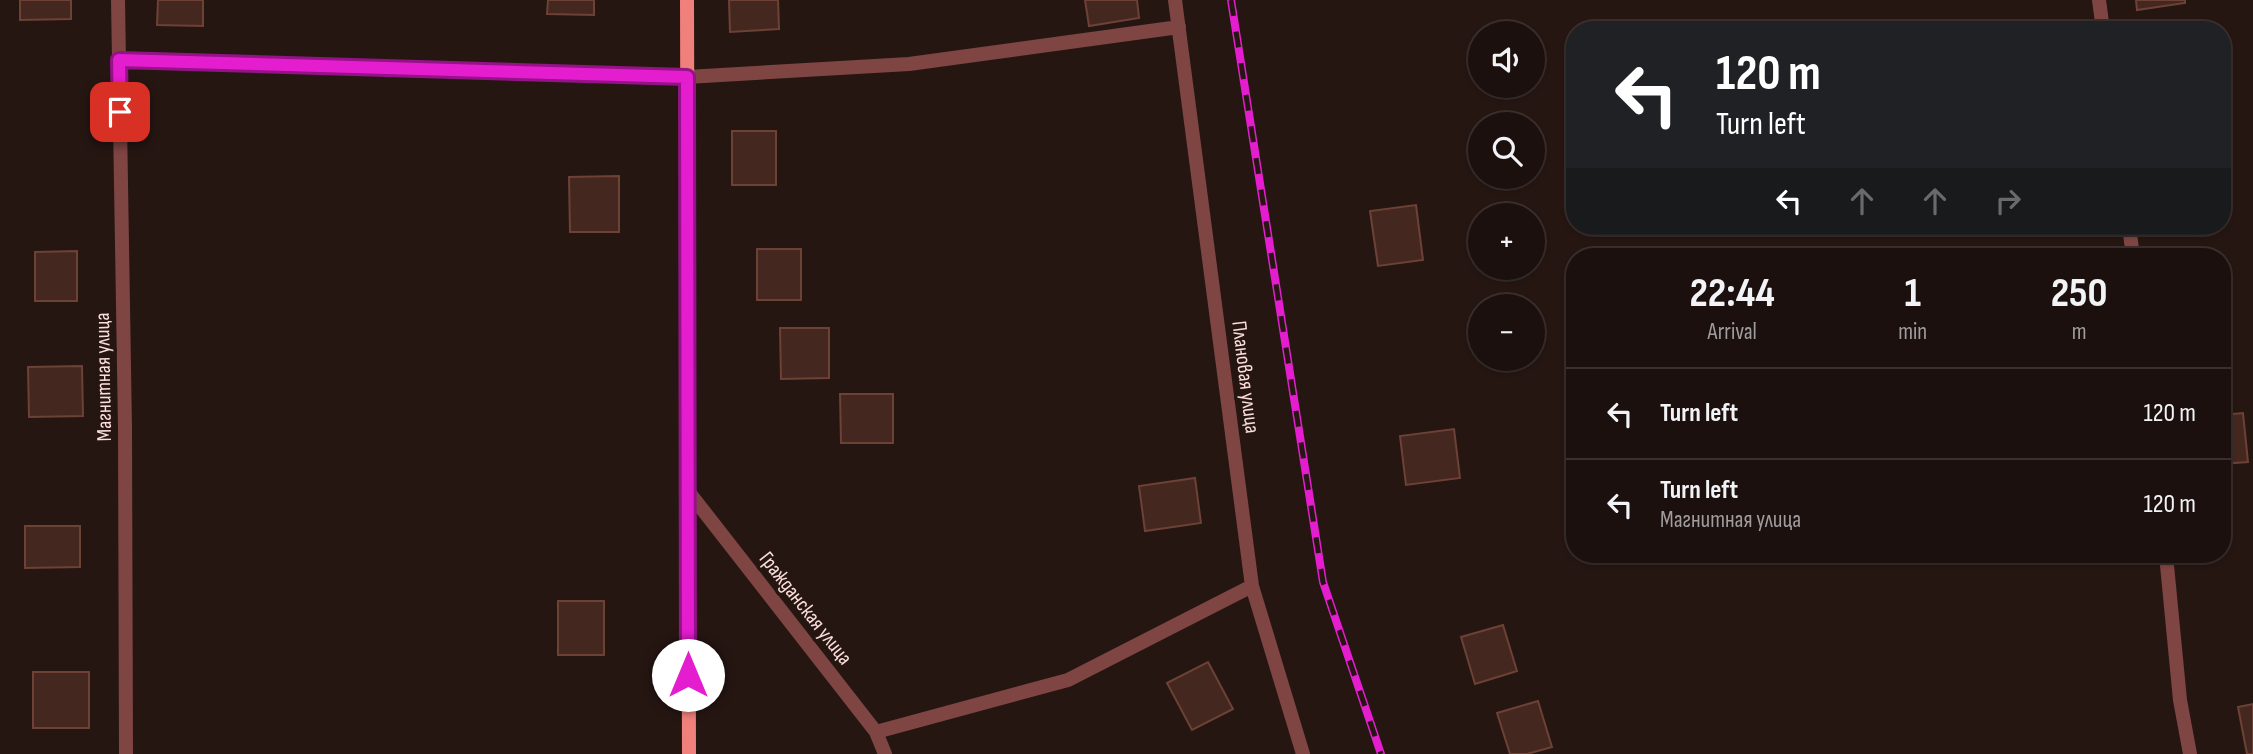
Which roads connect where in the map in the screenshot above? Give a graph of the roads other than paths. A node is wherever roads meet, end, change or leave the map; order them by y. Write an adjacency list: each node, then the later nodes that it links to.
1 (118, 0): 7 (street, Магнитная улица)
2 (687, 0): 8 (street)
3 (1175, 0): 6 (street, Плановая улица)
4 (2099, 0): 5 (street)
5 (2102, 21)
6 (1179, 27): 8 (street); 11 (street, Плановая улица)
7 (119, 60): 8 (street); 13 (street, Магнитная улица)
8 (687, 77): 9 (street)
9 (688, 491): 12 (street, Гражданская улица); 14 (street)
10 (2167, 563): 17 (street)
11 (1252, 586): 12 (street); 16 (street, Плановая улица)
12 (876, 732): 15 (street, Гражданская улица)
13 (126, 754)
14 (689, 754)
15 (885, 754)
16 (1303, 754)
17 (2190, 754)

